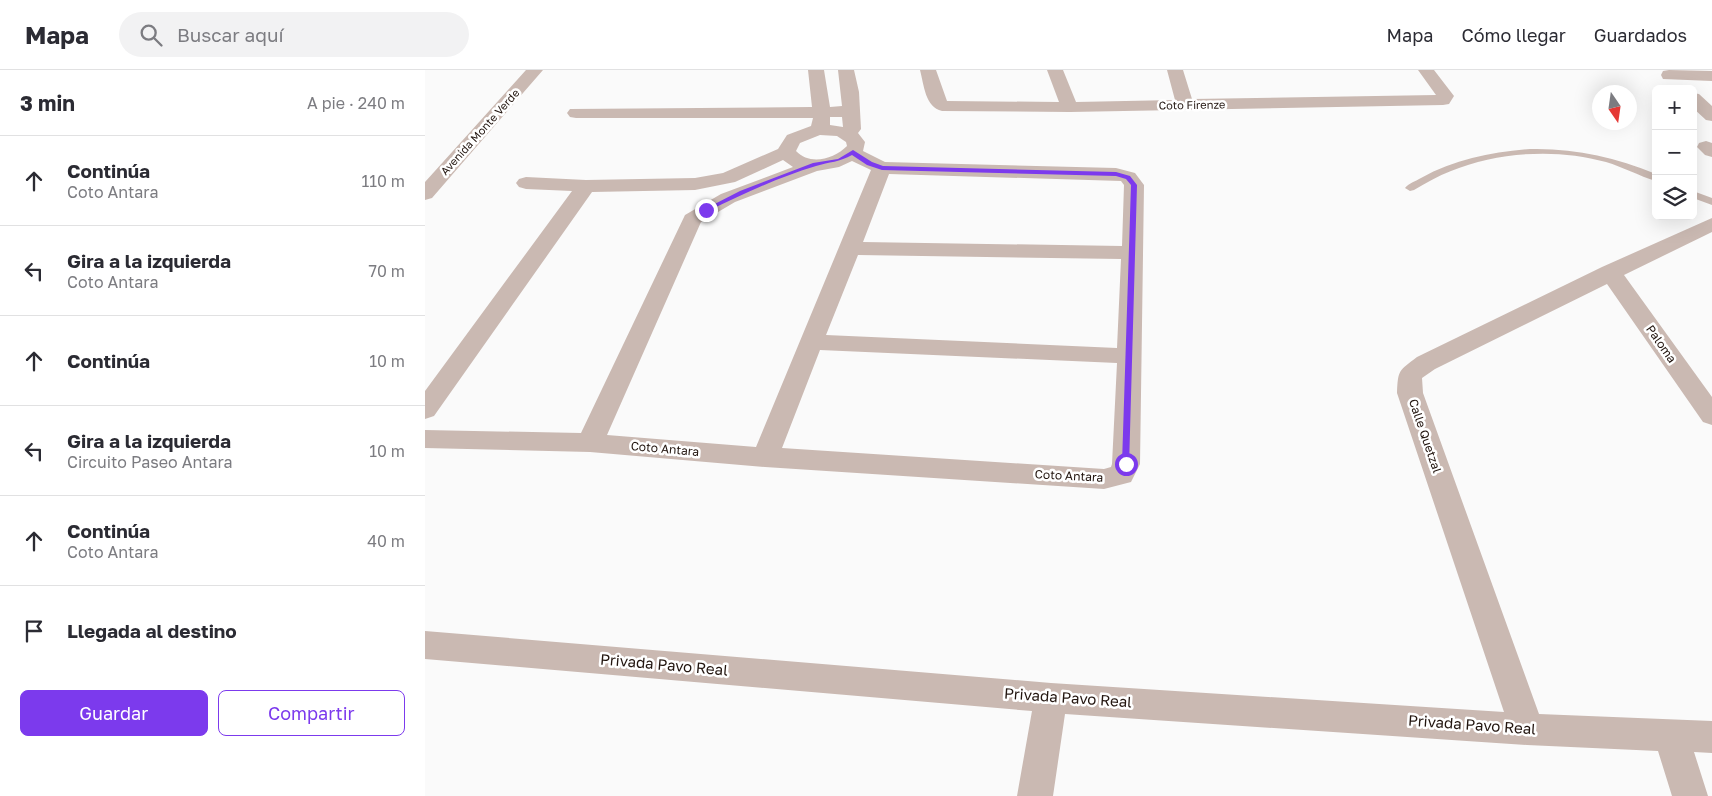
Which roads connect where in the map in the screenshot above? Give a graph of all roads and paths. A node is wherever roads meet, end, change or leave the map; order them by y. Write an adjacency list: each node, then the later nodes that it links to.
1 (535, 70): 23 (street, Avenida Monte Verde)
2 (816, 70): 17 (street)
3 (846, 70): 14 (street)
4 (928, 70): 13 (street, Coto Firenze)
5 (1055, 70): 13 (street)
6 (1175, 70): 12 (street)
7 (1426, 70): 12 (street, Coto Firenze)
8 (1667, 72): 9 (street); 10 (street)
9 (1712, 76)
10 (1680, 85)
11 (1697, 102): 16 (street)
12 (1185, 105): 13 (street, Coto Firenze)
13 (1070, 108)
14 (850, 111): 17 (street); 18 (street)
15 (575, 113): 17 (street)
16 (1712, 116)
17 (821, 121): 18 (street); 19 (street)
18 (853, 144): 20 (street); 21 (street)
19 (785, 152): 20 (street); 25 (street)
20 (823, 164): 21 (street); 38 (street)
21 (879, 175): 30 (street); 31 (street, Coto Antara)
22 (1652, 176): 26 (lane)
23 (432, 179)
24 (526, 183): 25 (street)
25 (586, 186): 35 (street)
26 (1410, 188)
27 (1697, 196): 28 (lane)
28 (1712, 202)
29 (1712, 224): 32 (street, Calle Quetzal)
30 (849, 248): 31 (street); 33 (street)
31 (1132, 253): 34 (street, Coto Antara)
32 (1610, 272): 36 (street, Paloma); 42 (street, Calle Quetzal)
33 (811, 342): 34 (street); 39 (street)
34 (1129, 356): 39 (street, Coto Antara)
35 (425, 410)
36 (1712, 416)
37 (425, 439): 38 (street, Coto Antara)
38 (590, 443): 39 (street, Coto Antara)
39 (765, 457)
40 (425, 645): 41 (street, Privada Pavo Real)
41 (1051, 698): 42 (street, Privada Pavo Real); 45 (street)
42 (1527, 729): 43 (street, Privada Pavo Real)
43 (1671, 736): 44 (street, Privada Pavo Real); 46 (street)
44 (1712, 737)
45 (1035, 796)
46 (1690, 796)

